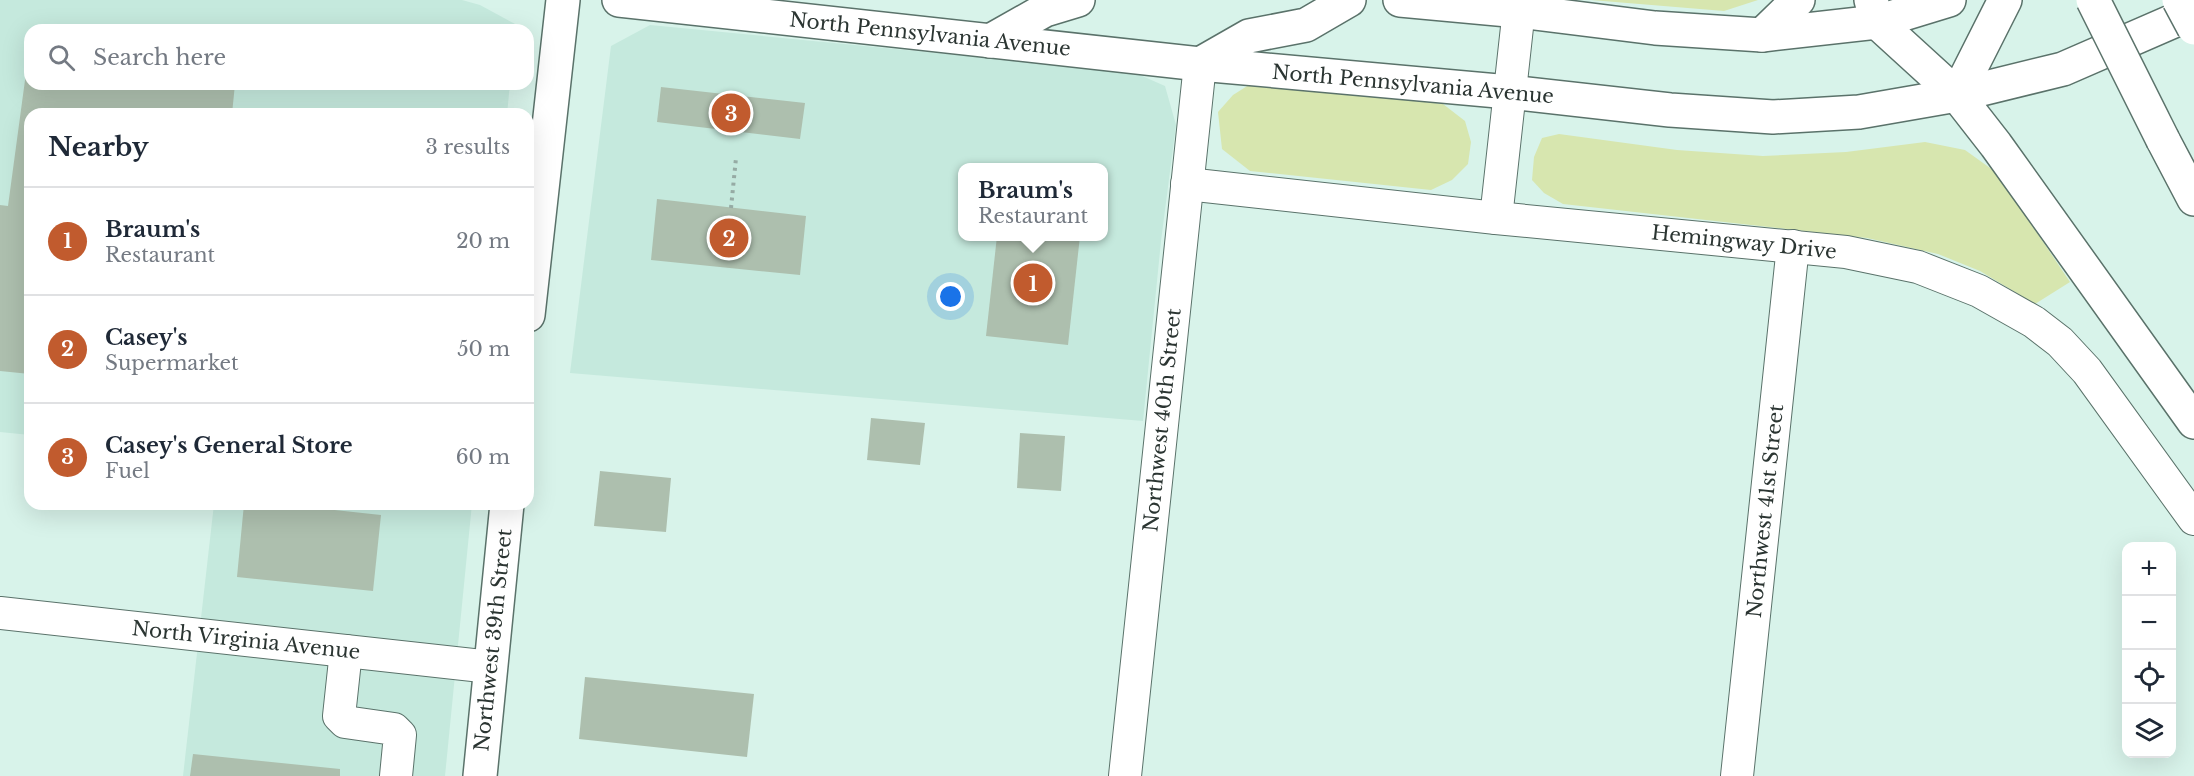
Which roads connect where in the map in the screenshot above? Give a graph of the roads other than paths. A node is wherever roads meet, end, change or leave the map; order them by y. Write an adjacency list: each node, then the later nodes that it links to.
1 (563, 0): 24 (main road)
2 (619, 0): 16 (main road, North Pennsylvania Avenue)
3 (1078, 0): 16 (main road)
4 (1349, 0): 17 (main road)
5 (1400, 0): 11 (main road)
6 (1798, 0): 15 (main road)
7 (1949, 0): 12 (main road)
8 (2005, 0): 19 (main road)
9 (2092, 0): 21 (main road, bridge)
10 (2179, 0): 14 (main road, bridge)
11 (1520, 5): 15 (main road); 18 (street)
12 (1874, 11): 15 (main road); 19 (main road)
13 (2194, 12): 19 (main road, North Pennsylvania Avenue)
14 (2194, 28)
15 (1762, 35)
16 (990, 41): 17 (main road, North Pennsylvania Avenue)
17 (1200, 64): 18 (main road, North Pennsylvania Avenue); 20 (street, Northwest 40th Street)
18 (1509, 92): 19 (main road, North Pennsylvania Avenue); 22 (street)
19 (1957, 95): 25 (main road)
20 (1187, 184): 22 (street, Hemingway Drive); 33 (street, Northwest 40th Street)
21 (2194, 199)
22 (1496, 218): 23 (street, Hemingway Drive)
23 (1793, 246): 27 (street, Hemingway Drive); 34 (street, Northwest 41st Street)
24 (534, 261)
25 (2194, 422)
26 (506, 510): 30 (main road, Northwest 39th Street)
27 (2194, 519)
28 (0, 613): 29 (street, North Virginia Avenue)
29 (346, 651): 30 (street, North Virginia Avenue); 31 (street)
30 (491, 667): 32 (main road, Northwest 39th Street)
31 (396, 776)
32 (480, 776)
33 (1125, 776)
34 (1737, 776)

